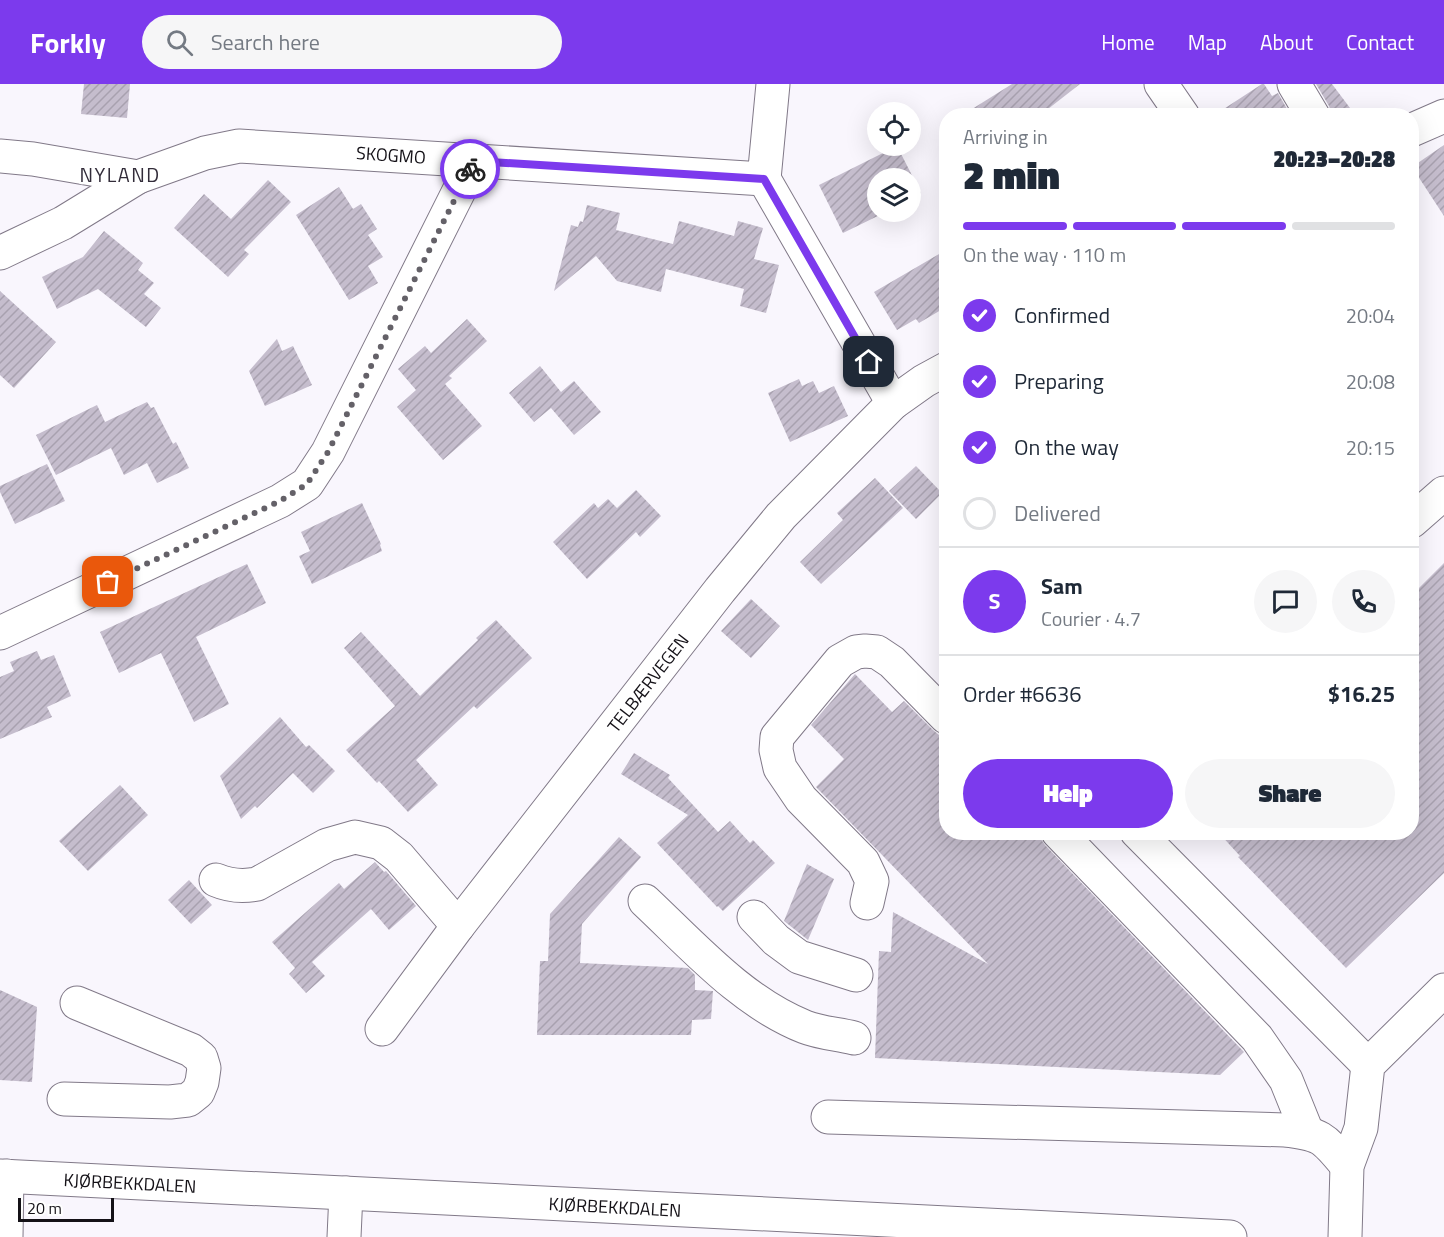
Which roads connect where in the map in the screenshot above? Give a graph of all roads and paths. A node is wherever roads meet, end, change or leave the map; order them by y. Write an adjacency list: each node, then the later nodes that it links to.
1 (773, 84): 11 (street)
2 (1161, 84): 4 (street)
3 (1294, 84): 5 (street)
4 (1178, 108)
5 (1308, 108)
6 (1444, 116): 7 (street)
7 (1419, 127)
8 (0, 156): 10 (street, SKOGMO)
9 (474, 161): 10 (street, SKOGMO); 11 (street, SKOGMO); 17 (street)
10 (138, 177): 12 (street)
11 (764, 179): 14 (street)
12 (0, 253)
13 (939, 373): 14 (street, TELBÆRVEGEN)
14 (893, 403): 25 (street, TELBÆRVEGEN)
15 (1444, 493): 16 (street)
16 (1419, 515)
17 (0, 633)
18 (939, 710): 23 (street)
19 (1066, 840): 34 (street)
20 (1145, 840): 31 (street)
21 (216, 880): 25 (street)
22 (645, 901): 30 (street)
23 (867, 903)
24 (754, 917): 26 (street)
25 (458, 926): 29 (street, TELBÆRVEGEN)
26 (856, 975)
27 (1444, 990): 31 (street)
28 (77, 1003): 32 (street)
29 (382, 1029)
30 (854, 1038)
31 (1368, 1065): 35 (street)
32 (64, 1099)
33 (828, 1117): 34 (street)
34 (1307, 1132): 35 (street)
35 (1347, 1166): 42 (street)
36 (4, 1176): 37 (street, KJØRBEKKDALEN); 39 (street)
37 (346, 1194): 38 (street, KJØRBEKKDALEN); 40 (street)
38 (854, 1228): 41 (street, KJØRBEKKDALEN)
39 (6, 1237)
40 (344, 1237)
41 (1230, 1237)
42 (1345, 1237)

